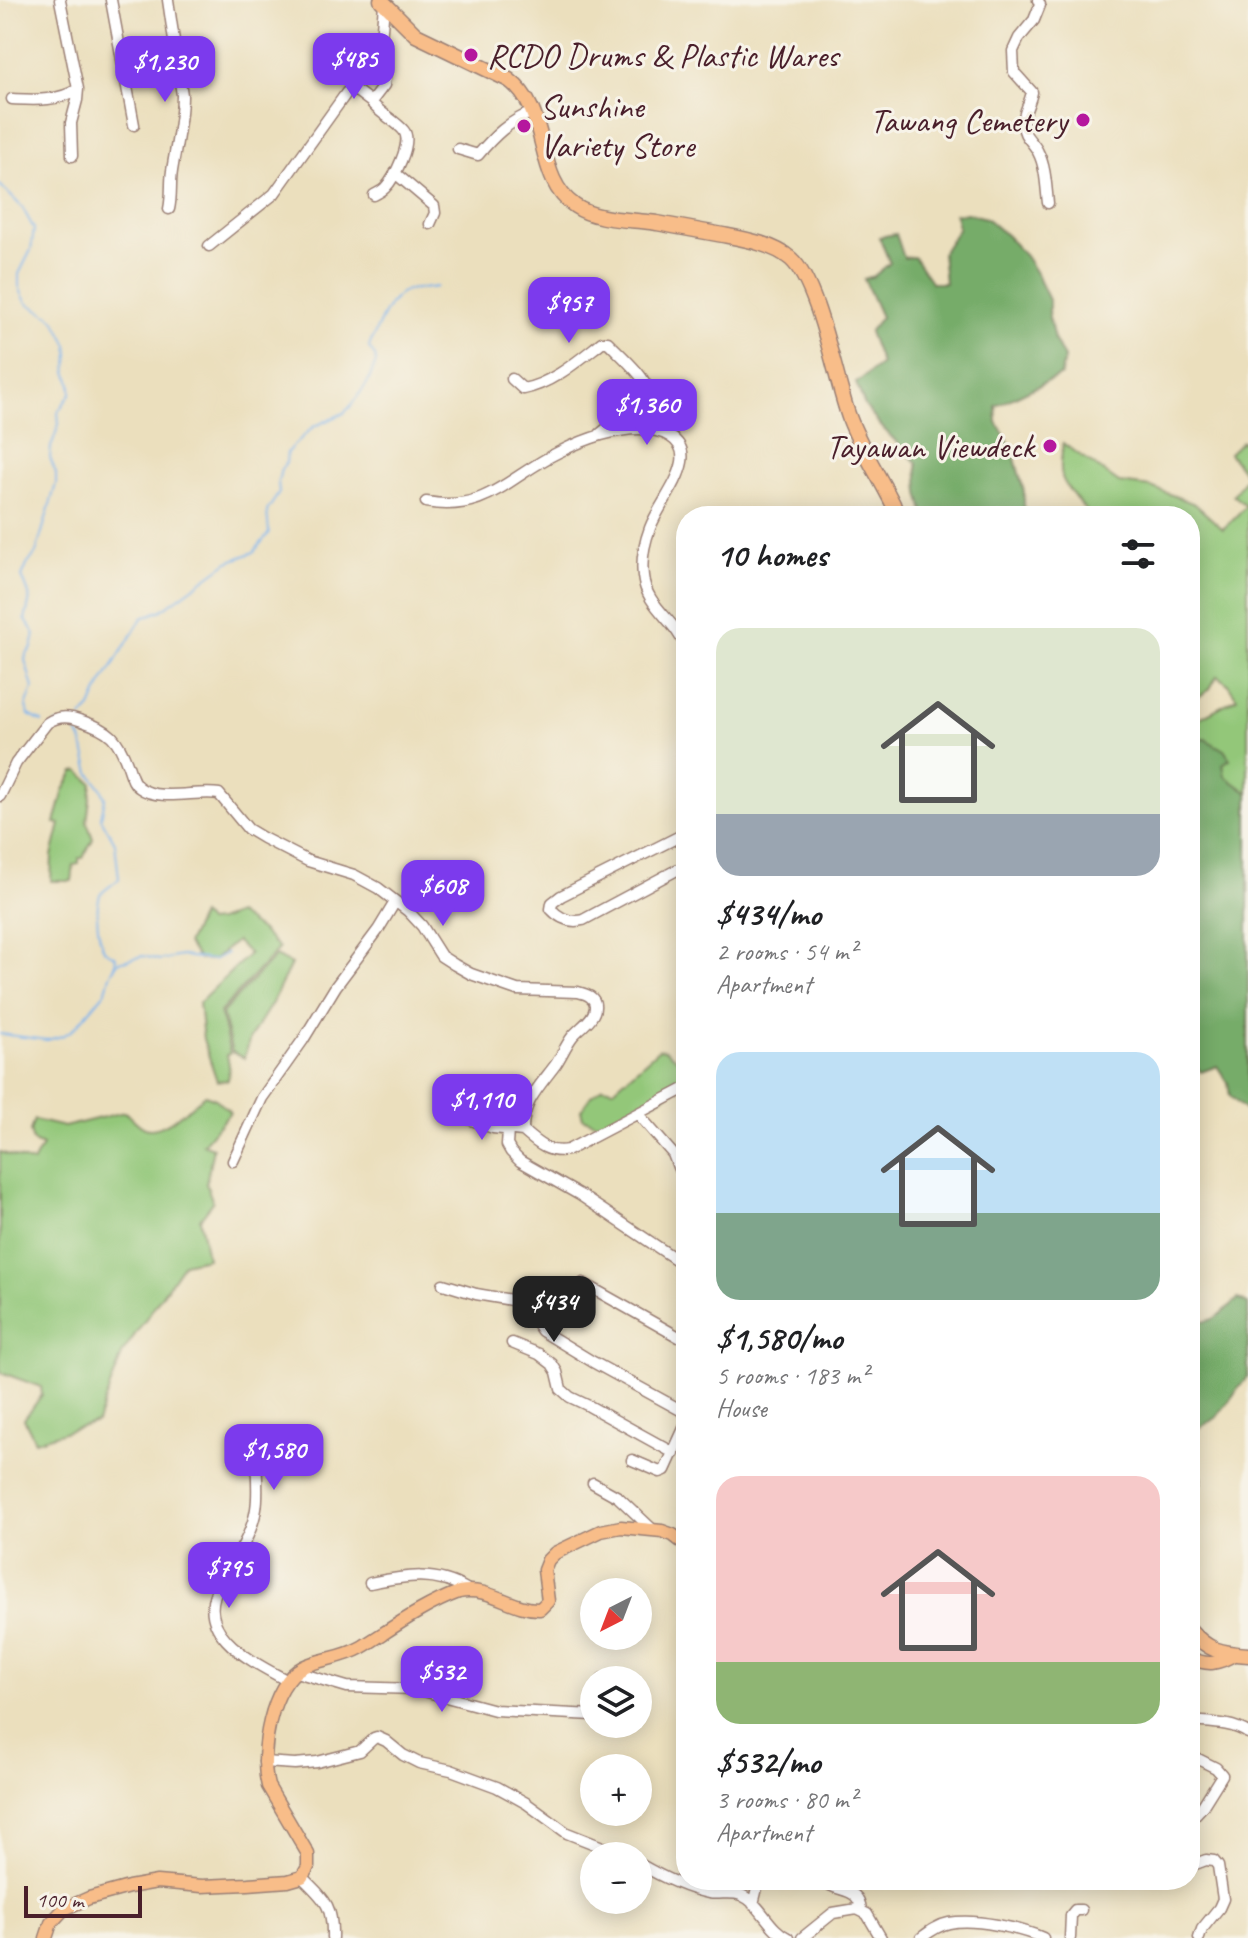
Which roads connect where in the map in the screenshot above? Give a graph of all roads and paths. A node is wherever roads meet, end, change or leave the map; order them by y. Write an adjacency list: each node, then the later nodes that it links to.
1 (60, 0): 6 (street)
2 (111, 0): 10 (street)
3 (168, 0): 16 (street)
4 (1038, 0): 15 (street)
5 (383, 2): 8 (street); 9 (highway)
6 (78, 89): 7 (street); 12 (street)
7 (12, 99)
8 (371, 102): 13 (street); 18 (street)
9 (533, 112): 11 (street); 24 (highway)
10 (134, 125)
11 (458, 149)
12 (72, 156)
13 (395, 173): 14 (street); 17 (street)
14 (374, 195)
15 (1048, 203)
16 (169, 209)
17 (430, 224)
18 (209, 246)
19 (512, 379): 20 (street)
20 (608, 427): 21 (street); 22 (street)
21 (620, 431): 22 (street); 25 (street)
22 (595, 438): 23 (street)
23 (426, 502)
24 (894, 506)
25 (676, 629)
26 (0, 796): 29 (street)
27 (676, 838): 28 (street)
28 (676, 870)
29 (395, 902): 34 (street); 35 (street)
30 (676, 1093): 32 (street)
31 (450, 1112): 33 (street)
32 (638, 1114): 34 (street); 36 (street)
33 (508, 1130): 34 (street); 37 (street)
34 (523, 1131)
35 (233, 1161)
36 (676, 1162)
37 (676, 1259)
38 (583, 1283): 40 (street)
39 (443, 1284): 42 (street)
40 (676, 1335)
41 (512, 1343): 45 (street)
42 (676, 1408)
43 (676, 1448): 45 (street)
44 (256, 1453): 55 (street)
45 (674, 1453): 46 (street)
46 (632, 1460)
47 (593, 1483): 48 (street)
48 (653, 1530): 49 (main road); 51 (main road)
49 (676, 1537)
50 (370, 1583): 51 (street)
51 (468, 1590): 55 (main road)
52 (1200, 1641): 53 (highway)
53 (1242, 1654): 54 (main road)
54 (1200, 1662)
55 (292, 1676): 56 (street); 60 (main road)
56 (580, 1714)
57 (1200, 1722): 58 (street)
58 (1248, 1733)
59 (1200, 1760): 61 (street)
60 (264, 1762): 62 (street); 65 (main road)
61 (1200, 1809)
62 (590, 1842)
63 (1200, 1862): 81 (street)
64 (652, 1871): 66 (street)
65 (302, 1877): 73 (main road); 74 (street)
66 (676, 1883)
67 (697, 1890): 70 (street)
68 (756, 1890): 70 (street)
69 (841, 1890): 71 (street)
70 (753, 1904): 75 (street)
71 (861, 1910): 76 (street); 77 (street)
72 (1081, 1910): 80 (street)
73 (46, 1938)
74 (332, 1938)
75 (788, 1938)
76 (802, 1938)
77 (881, 1938)
78 (921, 1938): 79 (street)
79 (1043, 1938)
80 (1070, 1938)
81 (1199, 1938)

